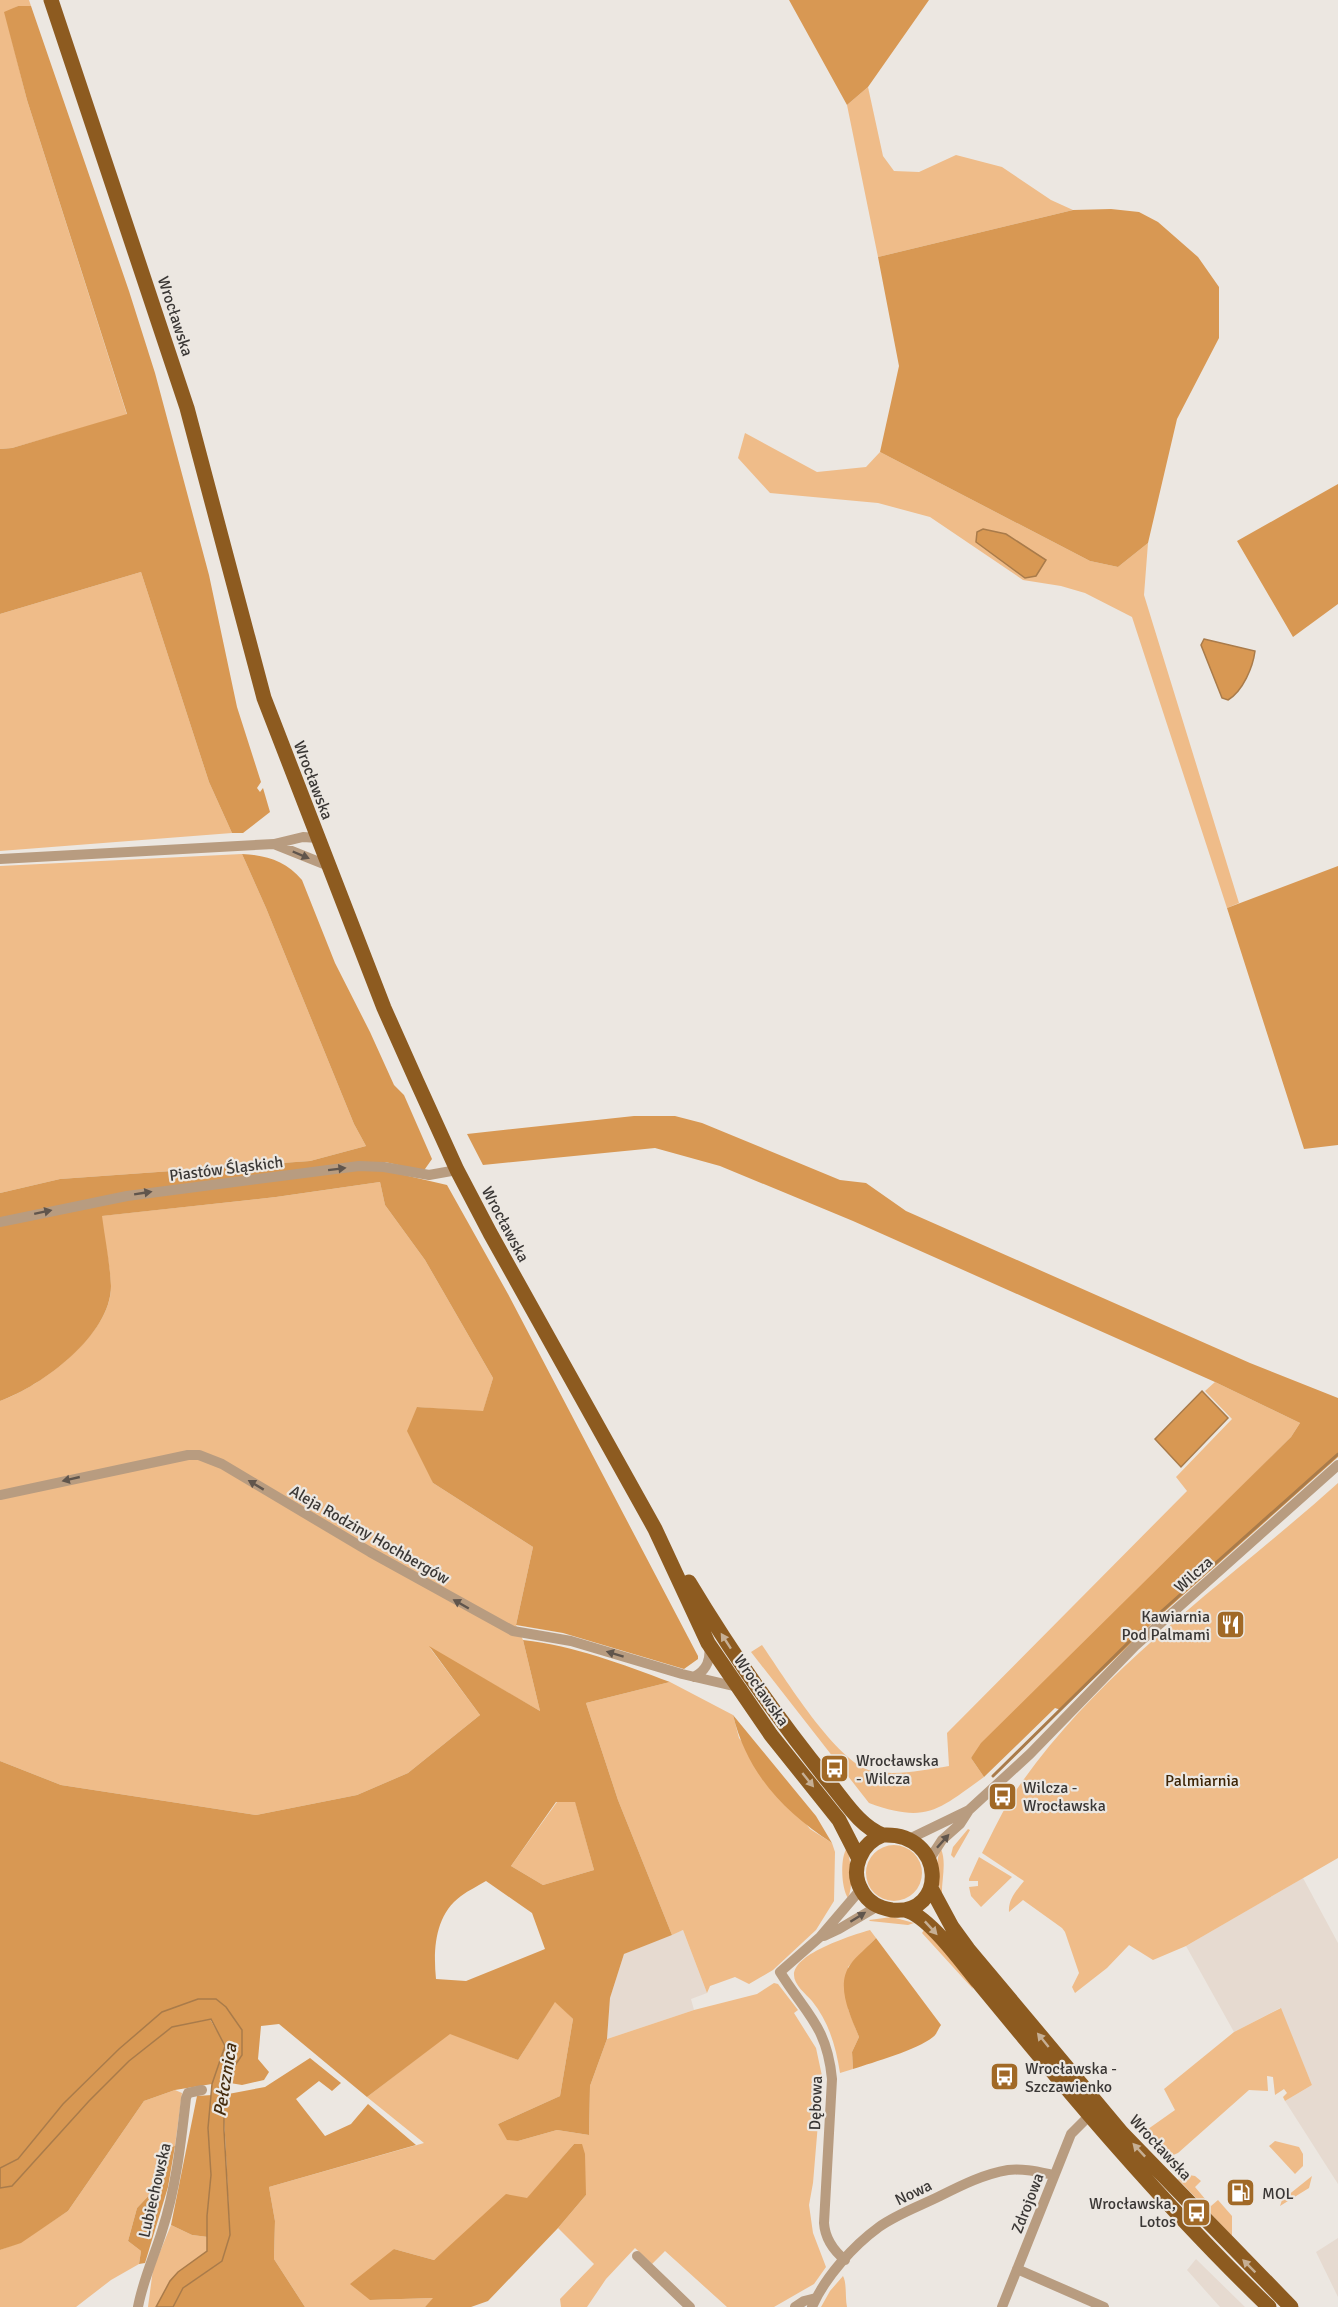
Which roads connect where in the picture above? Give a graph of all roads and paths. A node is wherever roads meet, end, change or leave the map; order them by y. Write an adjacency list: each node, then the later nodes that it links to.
1 (51, 0): 2 (main road, Wrocławska)
2 (318, 838): 3 (street); 5 (main road, Wrocławska)
3 (274, 844): 4 (street); 5 (street, one-way to 5)
4 (0, 859)
5 (329, 866): 6 (main road, Wrocławska)
6 (457, 1170): 7 (street, Piastów Śląskich, one-way to 6); 10 (main road, Wrocławska)
7 (0, 1222)
8 (1338, 1465): 15 (street, Wilcza)
9 (0, 1495): 12 (street, Aleja Rodziny Hochbergów, one-way to 9)
10 (655, 1529): 11 (main road, Wrocławska); 14 (main road, Wrocławska, one-way to 10)
11 (708, 1643): 12 (street); 13 (main road, Wrocławska)
12 (694, 1677): 13 (street, Aleja Rodziny Hochbergów)
13 (731, 1686): 14 (street); 18 (main road, Wrocławska, one-way to 18)
14 (782, 1724): 16 (main road, Wrocławska)
15 (969, 1810): 17 (street, Wilcza); 19 (street, Wilcza, one-way to 15)
16 (883, 1835): 17 (main road); 18 (main road)
17 (909, 1839): 19 (main road)
18 (859, 1859): 21 (main road)
19 (929, 1860): 20 (main road)
20 (931, 1888): 23 (main road); 38 (main road, Wrocławska, one-way to 20)
21 (861, 1889): 22 (main road); 24 (street, Dębowa)
22 (878, 1906): 23 (main road); 24 (street, Dębowa, one-way to 22)
23 (905, 1910): 26 (main road, Wrocławska, one-way to 26)
24 (820, 1937): 29 (street, Dębowa)
25 (202, 2090): 32 (street, Lubiechowska)
26 (1089, 2116): 27 (street, Zdrojowa); 37 (main road, Wrocławska)
27 (1054, 2175): 29 (street, Nowa); 30 (street, Zdrojowa)
28 (637, 2256): 33 (street)
29 (845, 2260): 31 (street, Nowa)
30 (1017, 2269): 35 (street, Zdrojowa); 36 (street)
31 (814, 2302): 34 (street)
32 (138, 2307)
33 (690, 2307)
34 (795, 2307)
35 (1002, 2307)
36 (1104, 2307)
37 (1269, 2307)
38 (1291, 2307)

